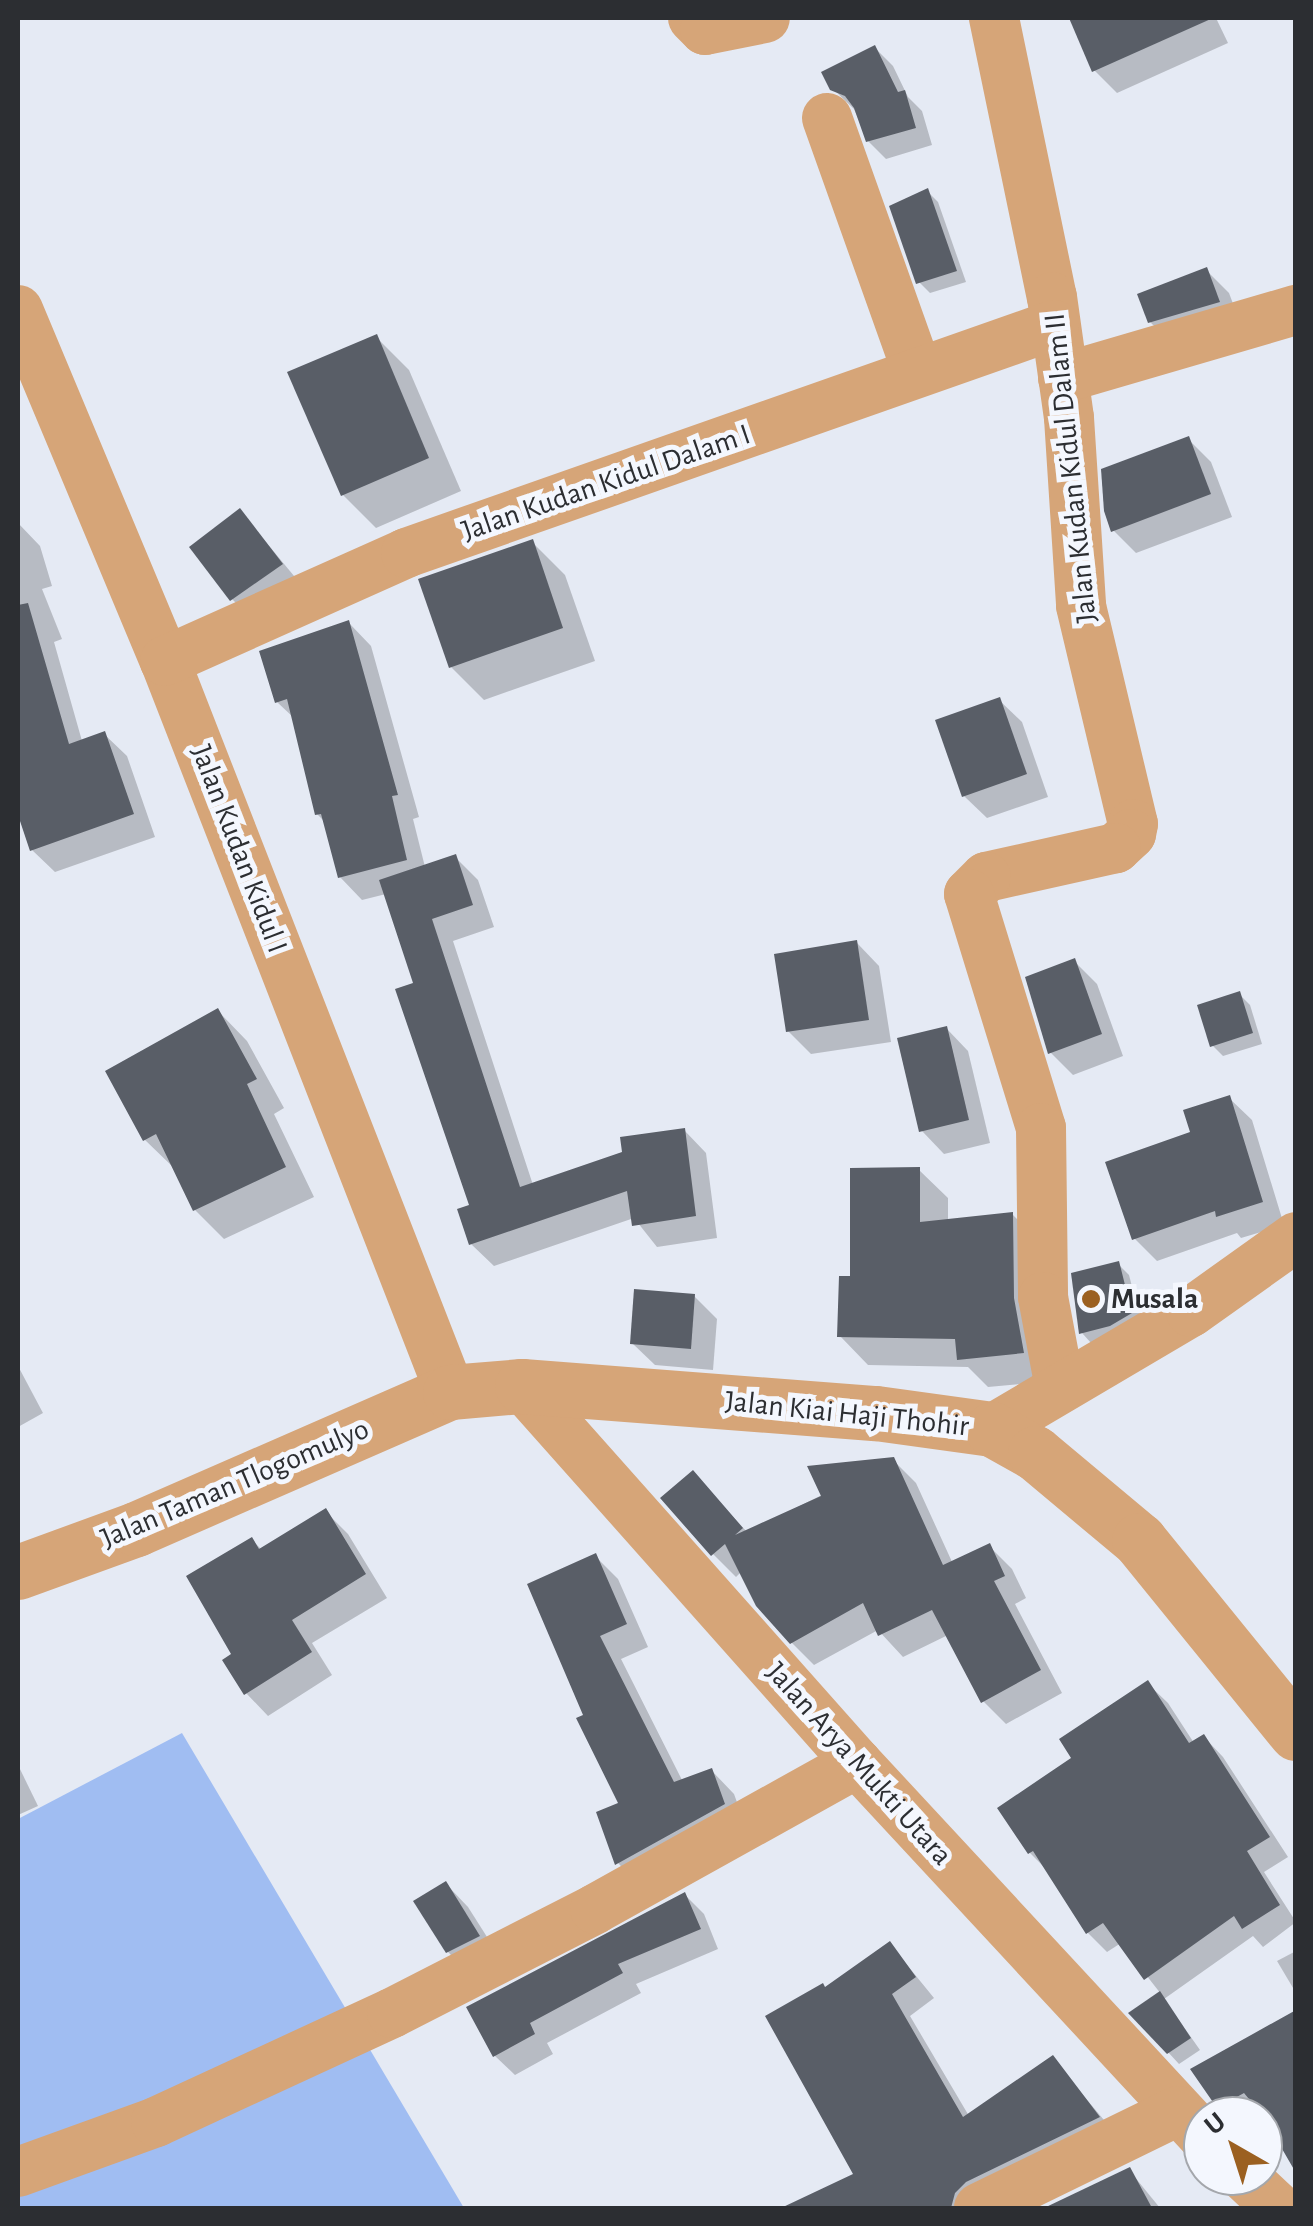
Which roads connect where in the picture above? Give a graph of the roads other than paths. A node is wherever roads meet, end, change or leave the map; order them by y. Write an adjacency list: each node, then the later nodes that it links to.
1 (693, 18): 2 (street)
2 (765, 18)
3 (994, 18): 7 (street, Jalan Kudan Kidul Dalam II)
4 (827, 118): 8 (street)
5 (18, 310): 10 (street, Jalan Kudan Kidul I)
6 (1296, 310): 9 (street)
7 (1054, 325): 8 (street, Jalan Kudan Kidul Dalam I); 9 (street, Jalan Kudan Kidul Dalam II)
8 (916, 371): 10 (street, Jalan Kudan Kidul Dalam I)
9 (1064, 378): 13 (street, Jalan Kudan Kidul Dalam II)
10 (165, 661): 14 (street, Jalan Kudan Kidul I)
11 (1296, 1237): 13 (street)
12 (522, 1386): 14 (street, Jalan Kiai Haji Thohir); 15 (street, Jalan Kiai Haji Thohir); 18 (street, Jalan Arya Mukti Utara)
13 (1060, 1388): 15 (street)
14 (450, 1392): 16 (street, Jalan Taman Tlogomulyo)
15 (992, 1429): 17 (street, Jalan Kiai Haji Thohir)
16 (18, 1572)
17 (1296, 1733)
18 (856, 1763): 19 (street, Jalan Arya Mukti Utara); 21 (street)
19 (1183, 2116)
20 (1183, 2127): 22 (street)
21 (18, 2172)
22 (979, 2208)

